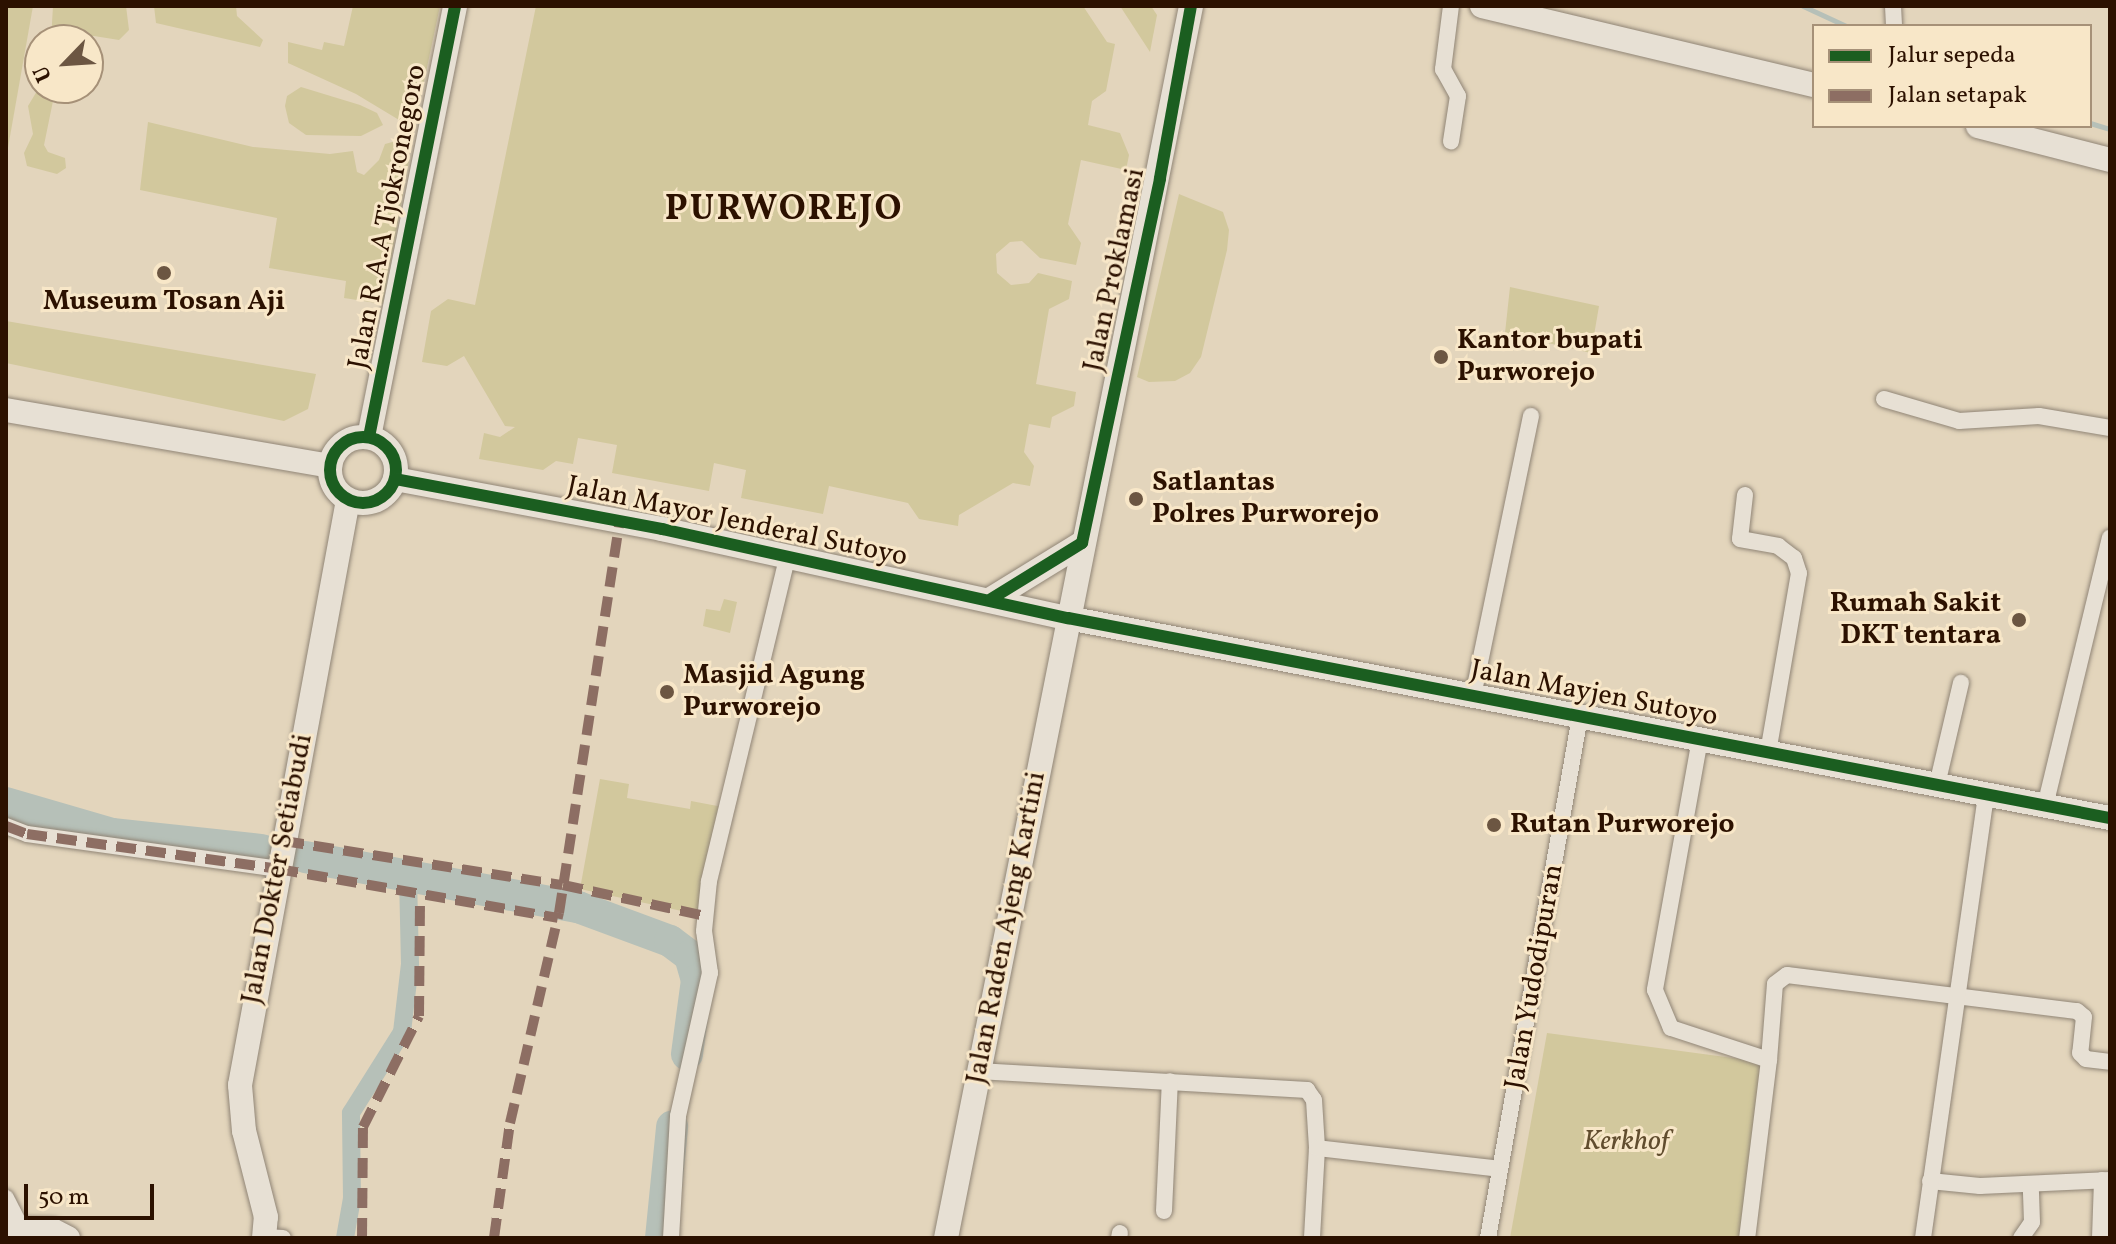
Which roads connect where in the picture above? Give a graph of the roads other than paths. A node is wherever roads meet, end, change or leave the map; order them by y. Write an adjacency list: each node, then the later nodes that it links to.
1 (455, 6): 15 (main road, Jalan R.A.A Tjokronegoro)
2 (1191, 6): 21 (main road, Jalan Proklamasi)
3 (1451, 6): 9 (street)
4 (1483, 6): 7 (main road)
5 (1875, 6): 6 (street)
6 (1894, 15)
7 (1812, 85)
8 (1986, 128): 10 (main road)
9 (1451, 141)
10 (2110, 160)
11 (1884, 399): 14 (street)
12 (6, 410): 16 (main road)
13 (1531, 416): 26 (street)
14 (2110, 428)
15 (369, 437): 16 (main road); 17 (main road)
16 (330, 466): 19 (main road)
17 (395, 479): 19 (main road); 22 (main road, Jalan Mayor Jenderal Sutoyo)
18 (1745, 495): 29 (street)
19 (348, 500): 35 (main road, Jalan Dokter Setiabudi)
20 (2110, 538): 32 (street)
21 (1082, 543): 23 (main road); 24 (main road, Jalan Proklamasi)
22 (788, 555): 23 (main road, Jalan Mayor Jenderal Sutoyo); 52 (street)
23 (991, 599): 24 (main road, Jalan Mayor Jenderal Sutoyo)
24 (1068, 618): 26 (main road, Jalan Mayjen Sutoyo); 39 (main road, Jalan Raden Ajeng Kartini)
25 (1961, 683): 30 (street)
26 (1473, 696): 27 (main road, Jalan Mayjen Sutoyo)
27 (1580, 716): 28 (main road, Jalan Mayjen Sutoyo); 42 (street, Jalan Yudodipuran)
28 (1700, 739): 29 (main road, Jalan Mayjen Sutoyo); 37 (street)
29 (1768, 752): 30 (main road, Jalan Mayjen Sutoyo)
30 (1937, 785): 31 (main road, Jalan Mayjen Sutoyo)
31 (1986, 794): 32 (main road, Jalan Mayjen Sutoyo); 36 (street)
32 (2045, 806): 33 (main road, Jalan Mayjen Sutoyo)
33 (2110, 818)
34 (6, 826): 35 (street)
35 (278, 869): 50 (main road, Jalan Dokter Setiabudi)
36 (1954, 994): 37 (street); 38 (street); 44 (street)
37 (1769, 1060): 56 (street)
38 (2110, 1062)
39 (978, 1071): 40 (street); 53 (main road, Jalan Raden Ajeng Kartini)
40 (1170, 1081): 41 (street); 47 (street)
41 (1317, 1148): 42 (street); 54 (street)
42 (1500, 1169): 55 (street, Jalan Yudodipuran)
43 (2106, 1180): 45 (street); 59 (street)
44 (1930, 1181): 45 (street); 57 (street)
45 (2031, 1185): 58 (street)
46 (6, 1198): 48 (street)
47 (1164, 1211)
48 (14, 1229): 49 (main road)
49 (68, 1238)
50 (264, 1238): 51 (street)
51 (283, 1238)
52 (671, 1238)
53 (946, 1238)
54 (1312, 1238)
55 (1488, 1238)
56 (1747, 1238)
57 (1923, 1238)
58 (2021, 1238)
59 (2100, 1238)

